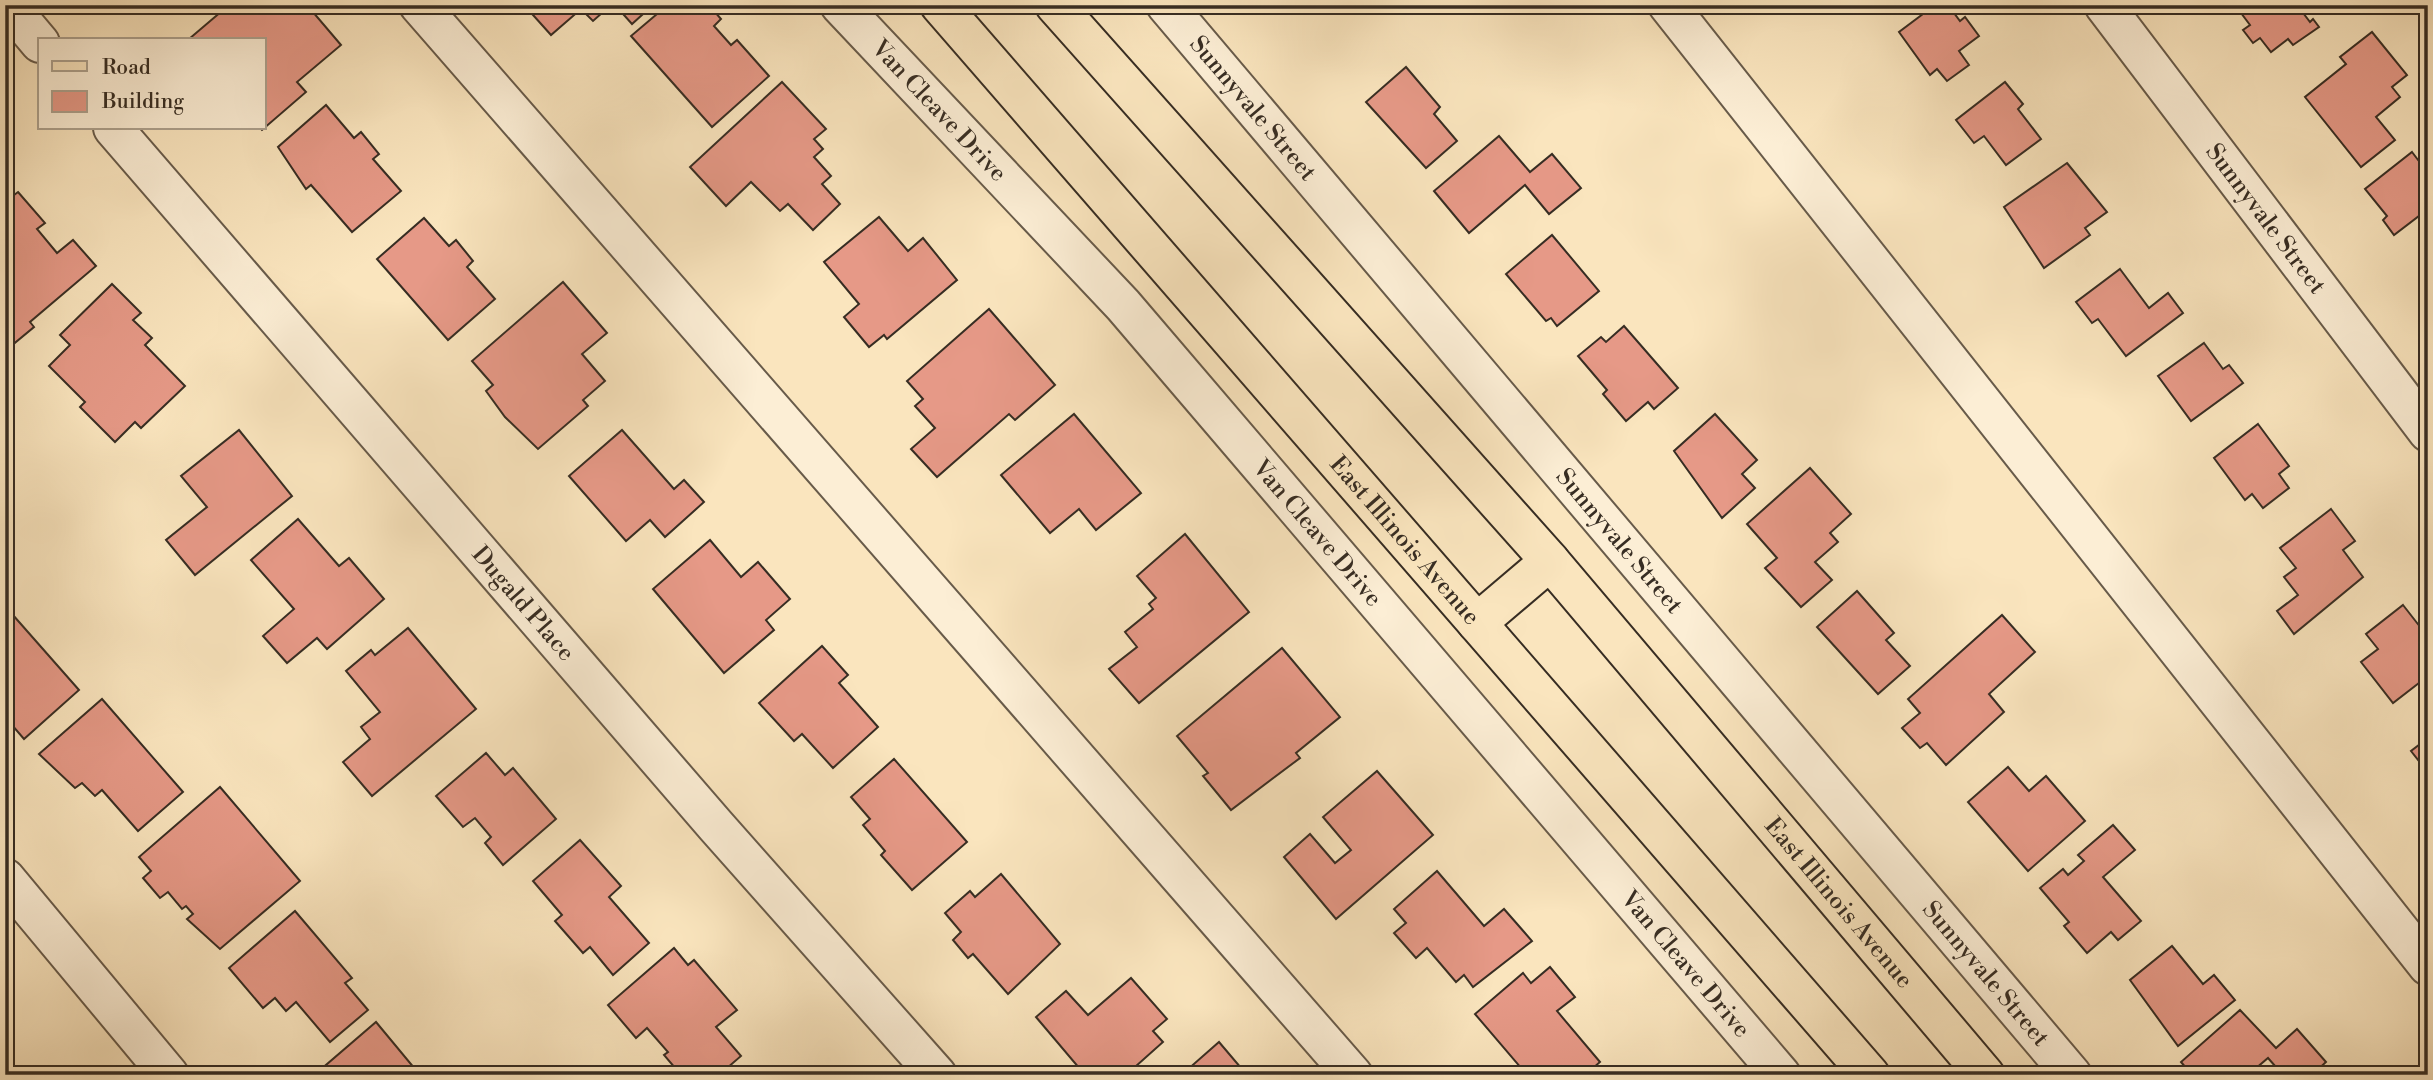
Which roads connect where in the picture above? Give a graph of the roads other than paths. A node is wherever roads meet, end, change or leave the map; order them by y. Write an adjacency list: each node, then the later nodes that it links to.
1 (8, 5): 9 (street)
2 (419, 5): 18 (street)
3 (840, 5): 19 (street, Van Cleave Drive)
4 (940, 5): 13 (main road, East Illinois Avenue)
5 (1055, 5): 12 (main road, East Illinois Avenue)
6 (1166, 5): 22 (street, Sunnyvale Street)
7 (1668, 5): 15 (street)
8 (2104, 5): 11 (street, Sunnyvale Street)
9 (38, 41)
10 (115, 130): 17 (street, Dugald Place)
11 (2428, 432)
12 (1550, 561): 13 (main road); 21 (main road, East Illinois Avenue)
13 (1477, 623): 20 (main road, East Illinois Avenue)
14 (5, 878): 16 (street)
15 (2428, 966)
16 (169, 1075)
17 (937, 1075)
18 (1353, 1075)
19 (1781, 1075)
20 (1870, 1075)
21 (1985, 1075)
22 (2072, 1075)

